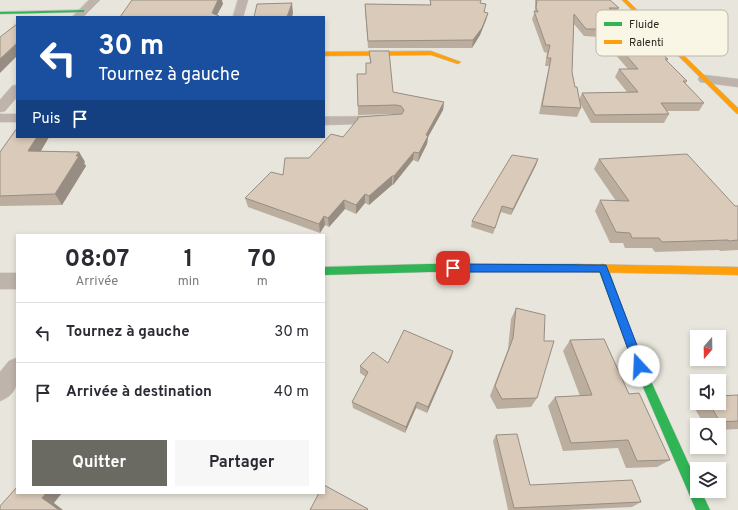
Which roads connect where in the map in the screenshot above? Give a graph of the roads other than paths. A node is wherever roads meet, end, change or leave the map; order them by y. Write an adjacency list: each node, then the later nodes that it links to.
1 (95, 0): 6 (street)
2 (243, 0): 7 (street)
3 (624, 0): 4 (main road)
4 (634, 10)
5 (0, 12): 6 (main road)
6 (80, 14)
7 (238, 16)
8 (325, 54): 10 (main road)
9 (681, 56): 11 (main road)
10 (458, 62)
11 (704, 79): 12 (street); 15 (main road)
12 (738, 83)
13 (16, 90): 14 (street)
14 (0, 108)
15 (738, 112)
16 (0, 118): 17 (street)
17 (16, 118)
18 (395, 120): 19 (street)
19 (325, 121)
20 (603, 268): 21 (main road); 22 (main road); 27 (main road)
21 (325, 271)
22 (738, 271)
23 (0, 281): 24 (street)
24 (16, 281)
25 (16, 370): 26 (street)
26 (0, 390)
27 (703, 510)

